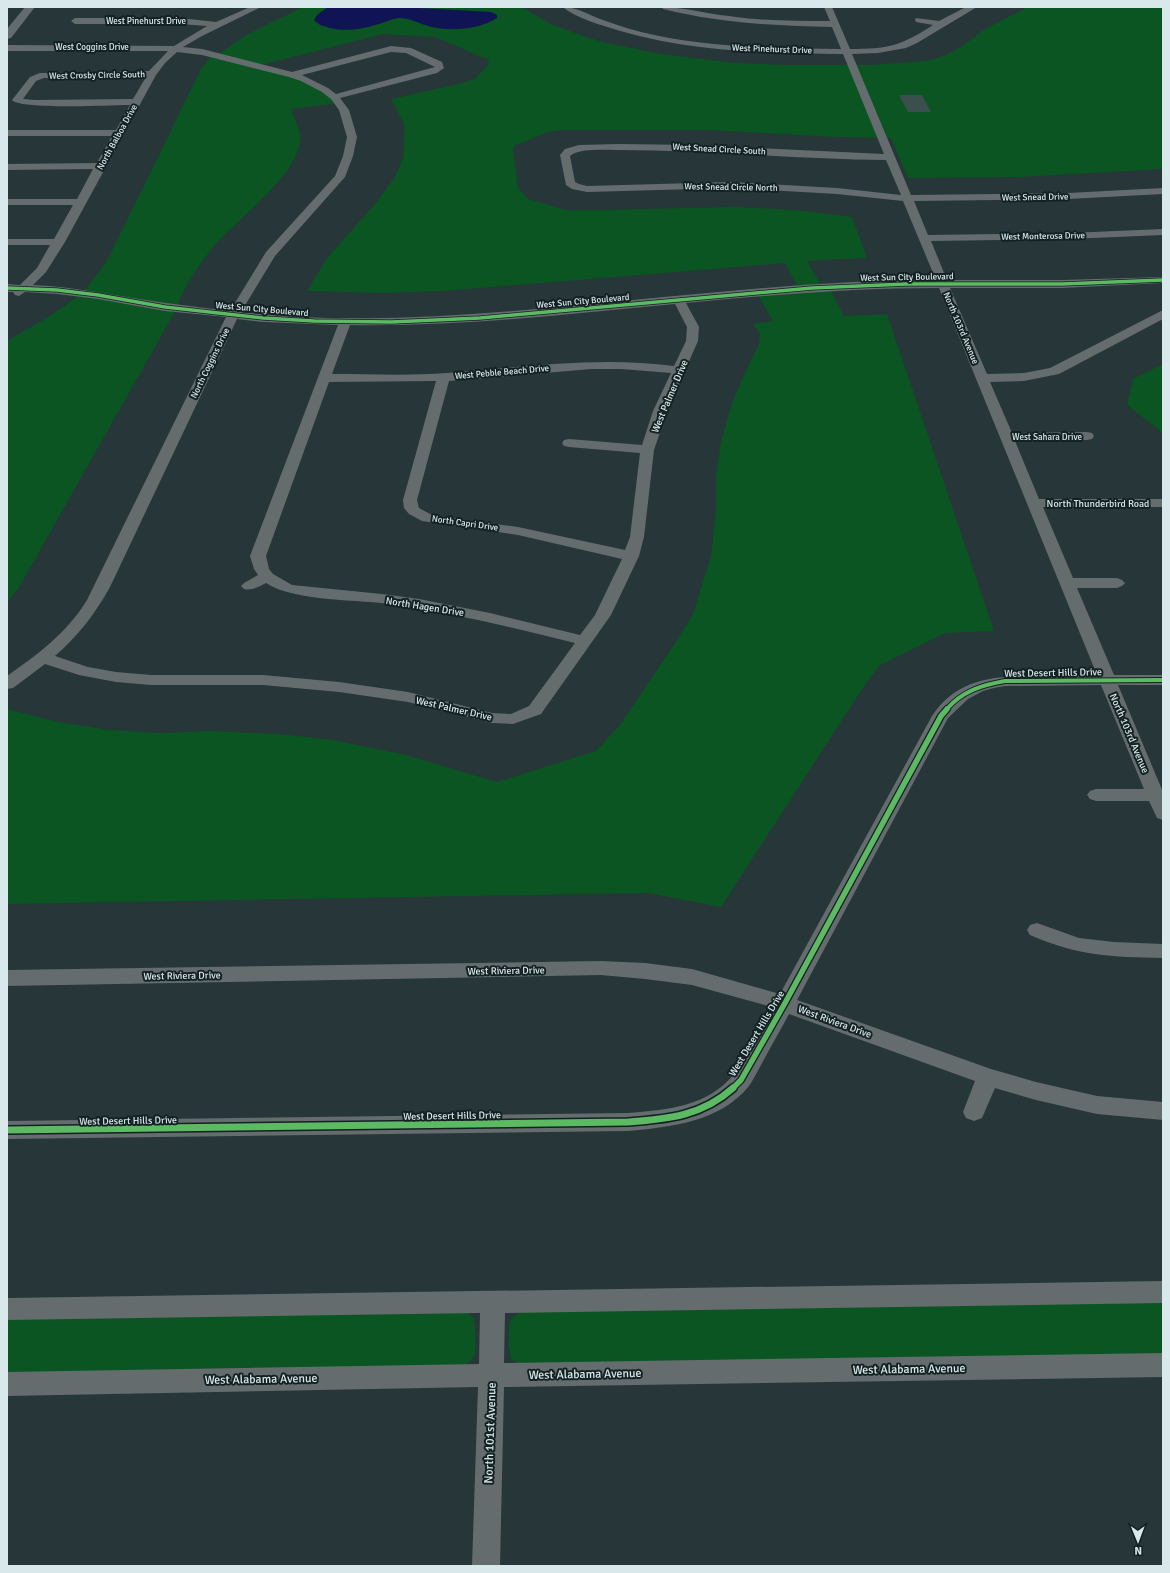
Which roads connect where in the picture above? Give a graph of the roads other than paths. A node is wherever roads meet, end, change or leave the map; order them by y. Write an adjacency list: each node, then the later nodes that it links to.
1 (30, 7): 8 (main road)
2 (257, 7): 13 (street, North Balboa Drive)
3 (567, 7): 17 (street, West Pinehurst Drive)
4 (666, 7): 11 (street)
5 (828, 7): 11 (street, North 103rd Avenue)
6 (973, 7): 12 (street, West Pinehurst Drive)
7 (9, 16): 8 (main road)
8 (23, 16): 14 (main road)
9 (919, 20): 12 (street)
10 (75, 21): 13 (street, West Pinehurst Drive)
11 (835, 24): 17 (street, North 103rd Avenue)
12 (940, 24): 17 (street, West Pinehurst Drive)
13 (217, 25): 16 (street, North Balboa Drive)
14 (7, 36)
15 (7, 48): 16 (street, West Coggins Drive)
16 (177, 48): 18 (street, North Balboa Drive); 19 (street, North Coggins Drive)
17 (846, 51): 24 (street, North 103rd Avenue)
18 (152, 74): 21 (street, North Balboa Drive); 21 (street, West Crosby Circle South)
19 (292, 75): 20 (street, North Coggins Drive); 20 (street)
20 (334, 97): 43 (street, North Coggins Drive)
21 (136, 102): 23 (street, North Balboa Drive)
22 (7, 133): 23 (street)
23 (118, 133): 25 (street, North Balboa Drive)
24 (890, 157): 27 (street, West Snead Circle South); 29 (street, North 103rd Avenue)
25 (101, 166): 26 (street); 31 (street, North Balboa Drive)
26 (7, 167)
27 (567, 169): 29 (street, West Snead Circle North)
28 (1163, 191): 29 (street, West Snead Drive)
29 (907, 198): 33 (street, North 103rd Avenue)
30 (7, 202): 31 (street)
31 (81, 202): 35 (street, North Balboa Drive)
32 (1163, 232): 33 (street, West Monterosa Drive)
33 (923, 238): 37 (street, North 103rd Avenue)
34 (7, 242): 35 (street)
35 (59, 242): 39 (street, North Balboa Drive)
36 (1163, 280): 37 (street, West Sun City Boulevard)
37 (943, 284): 41 (street, West Sun City Boulevard); 50 (street, North 103rd Avenue)
38 (7, 288): 39 (street, West Sun City Boulevard)
39 (24, 288): 40 (street, North Balboa Drive); 43 (street, West Sun City Boulevard)
40 (7, 300)
41 (679, 300): 44 (street, West Sun City Boulevard); 47 (street, West Palmer Drive)
42 (1163, 314): 46 (street)
43 (233, 315): 44 (street, West Sun City Boulevard); 63 (street, North Coggins Drive)
44 (345, 322): 49 (street)
45 (1095, 338): 46 (street)
46 (1107, 343): 50 (street)
47 (679, 370): 48 (street, West Pebble Beach Drive); 54 (street, West Palmer Drive)
48 (444, 377): 49 (street, West Pebble Beach Drive); 57 (street, North Capri Drive)
49 (325, 378): 58 (street)
50 (982, 378): 52 (street, North 103rd Avenue)
51 (1087, 436): 52 (street, West Sahara Drive)
52 (1006, 437): 55 (street, North 103rd Avenue)
53 (569, 443): 54 (street)
54 (647, 450): 57 (street, West Palmer Drive)
55 (1033, 503): 56 (street, North Thunderbird Road); 59 (street, North 103rd Avenue)
56 (1163, 503)
57 (631, 556): 62 (street, West Palmer Drive)
58 (266, 577): 61 (street); 62 (street, North Hagen Drive)
59 (1067, 583): 60 (street); 64 (street, North 103rd Avenue)
60 (1117, 583)
61 (250, 586)
62 (585, 641): 63 (street, West Palmer Drive)
63 (43, 658): 66 (street, North Coggins Drive)
64 (1108, 680): 65 (street, West Desert Hills Drive); 67 (street, North 103rd Avenue); 73 (street, West Desert Hills Drive)
65 (1163, 680)
66 (7, 684)
67 (1157, 790): 68 (street); 69 (street, North 103rd Avenue)
68 (1096, 795)
69 (1163, 814)
70 (1038, 930): 71 (street)
71 (1163, 951)
72 (7, 978): 73 (street, West Riviera Drive)
73 (785, 1003): 74 (street, West Riviera Drive); 77 (street, West Desert Hills Drive)
74 (988, 1077): 75 (street); 76 (street, West Riviera Drive)
75 (974, 1112)
76 (1163, 1112)
77 (7, 1130)
78 (1163, 1292): 79 (street)
79 (493, 1301): 80 (street); 82 (street, North 101st Avenue)
80 (7, 1309)
81 (1163, 1365): 82 (street, West Alabama Avenue)
82 (492, 1375): 83 (street, West Alabama Avenue); 84 (street, North 101st Avenue)
83 (7, 1384)
84 (486, 1566)

